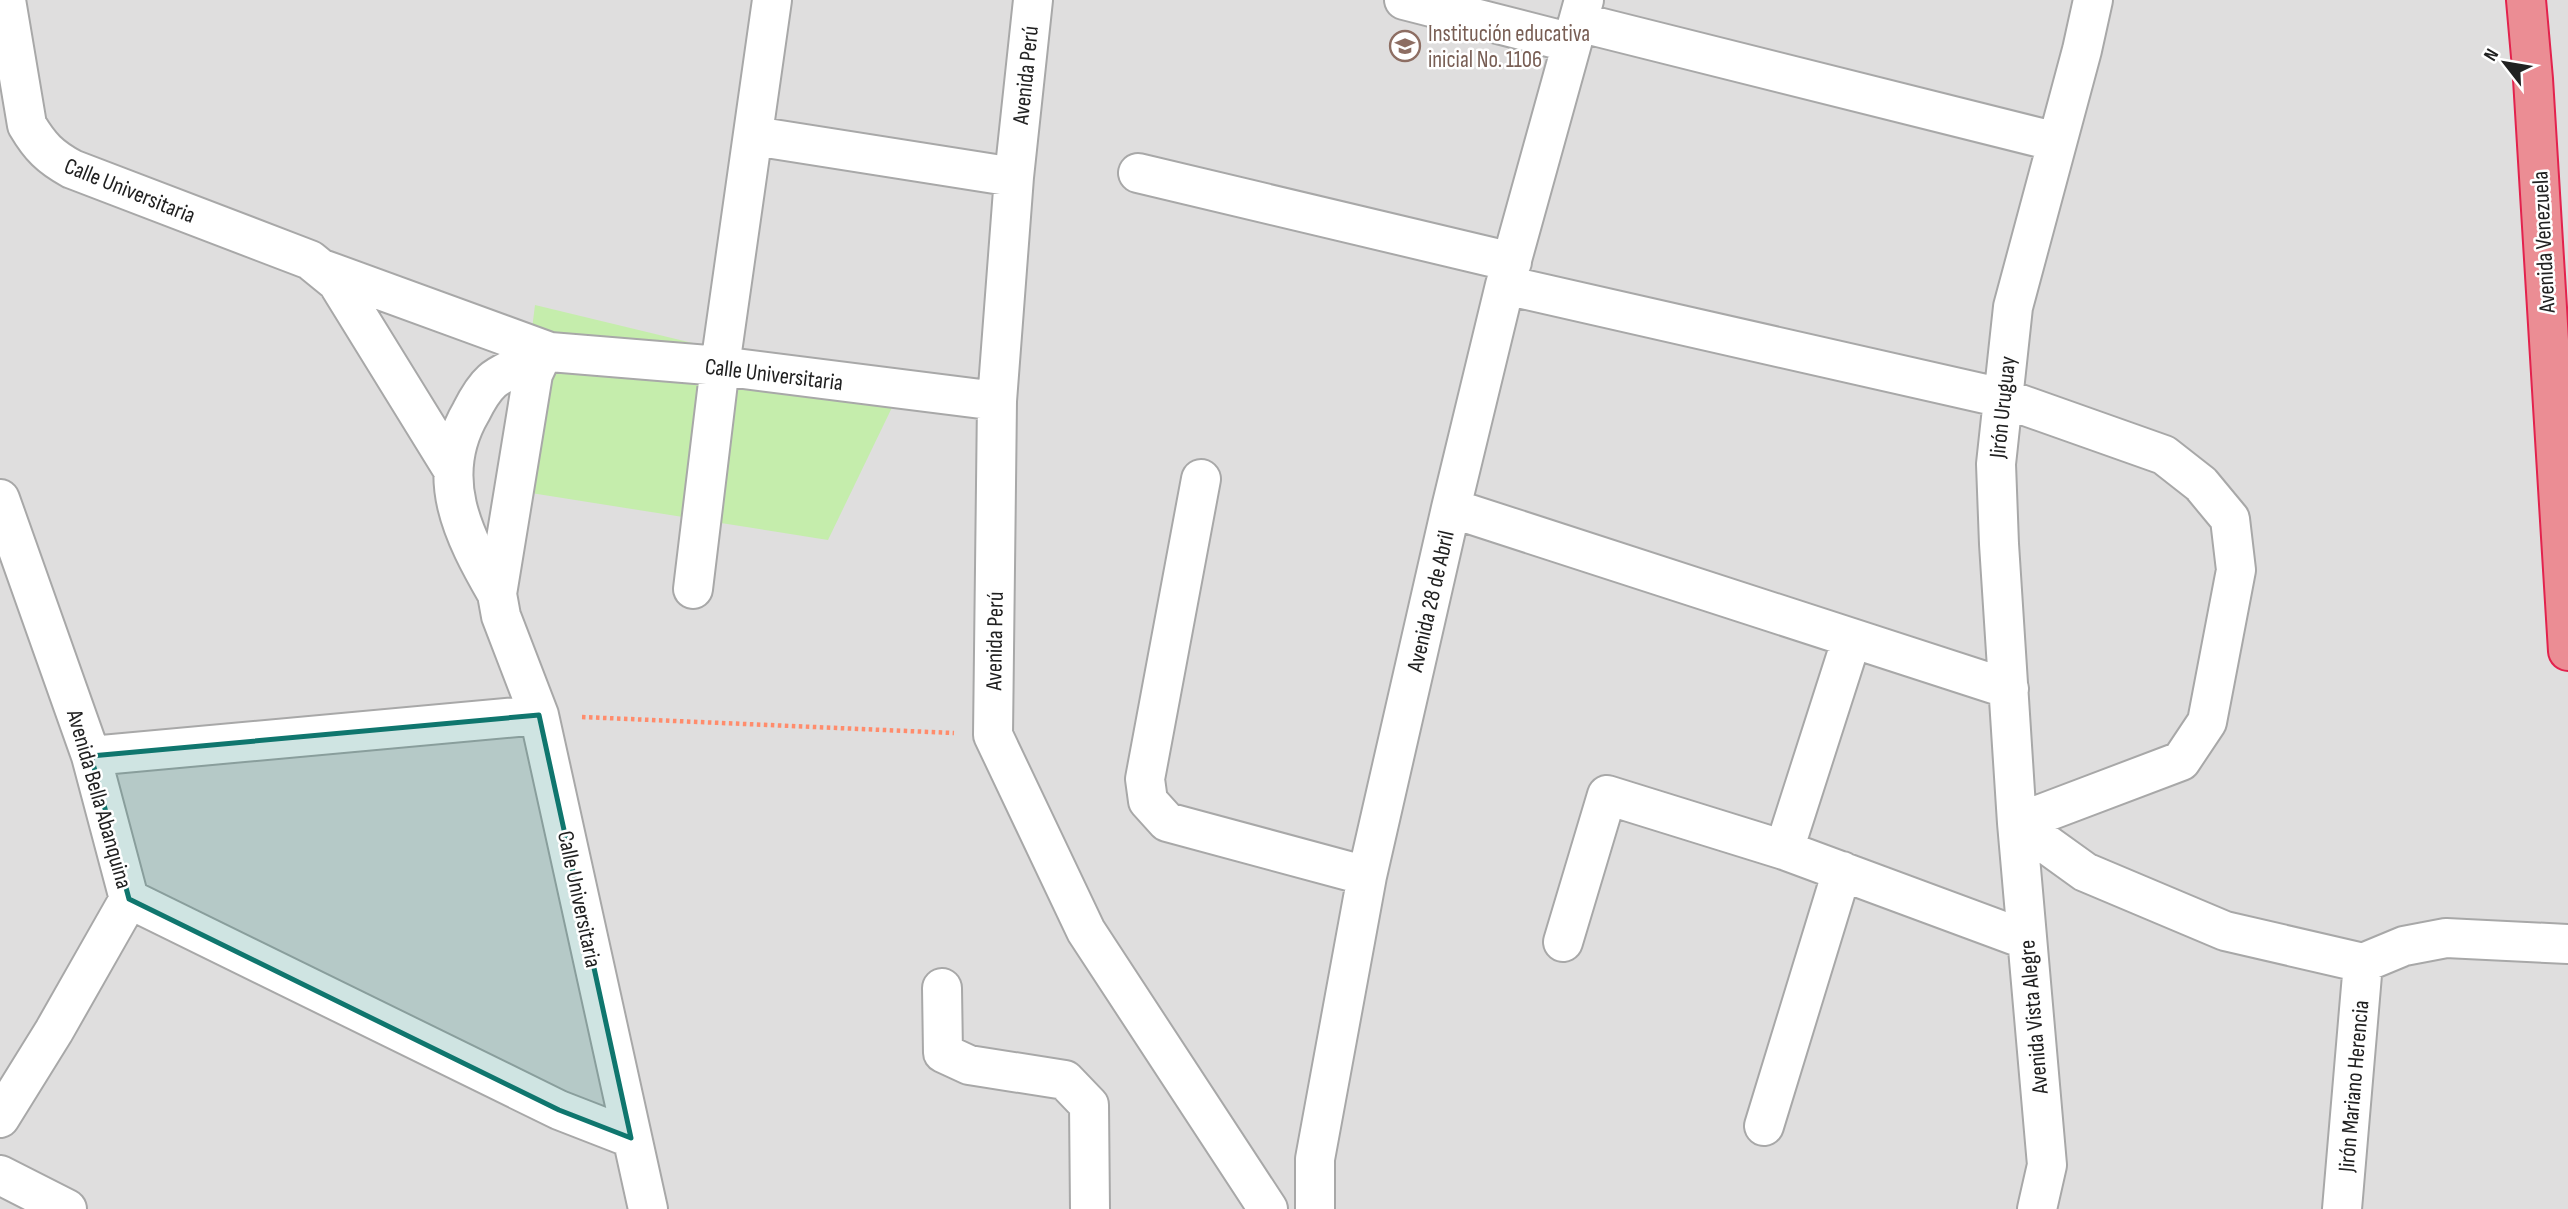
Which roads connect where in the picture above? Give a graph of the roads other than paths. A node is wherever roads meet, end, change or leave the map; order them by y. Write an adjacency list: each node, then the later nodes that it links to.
1 (6, 0): 12 (street, Calle Universitaria)
2 (772, 0): 8 (street)
3 (1033, 0): 11 (street, Avenida Perú)
4 (1404, 0): 7 (street)
5 (2093, 0): 9 (street, Jirón Uruguay)
6 (2526, 0): 25 (highway, Avenida Venezuela)
7 (1578, 22): 9 (street); 13 (street, Avenida 28 de Abril)
8 (754, 136): 11 (street); 15 (street)
9 (2057, 142): 16 (street, Jirón Uruguay)
10 (1138, 173): 13 (street)
11 (1014, 177): 17 (street, Avenida Perú)
12 (325, 270): 14 (street, Calle Universitaria); 18 (street, Calle Universitaria)
13 (1508, 274): 16 (street); 21 (street, Avenida 28 de Abril)
14 (550, 352): 15 (street, Calle Universitaria); 18 (street, Calle Universitaria); 23 (street, Calle Universitaria)
15 (720, 366): 17 (street, Calle Universitaria); 22 (street)
16 (2003, 398): 26 (street, Jirón Uruguay); 29 (street)
17 (997, 401): 46 (street, Avenida Perú)
18 (453, 470): 23 (street, Calle Universitaria)
19 (1201, 479): 32 (street)
20 (0, 499): 28 (street, Avenida Bella Abanquina)
21 (1451, 508): 24 (street); 32 (street, Avenida 28 de Abril)
22 (693, 589)
23 (497, 594): 27 (street, Calle Universitaria)
24 (1852, 639): 26 (street); 30 (street)
25 (2568, 651)
26 (2008, 689): 29 (street, Jirón Uruguay)
27 (540, 715): 28 (street); 41 (street, Calle Universitaria)
28 (92, 756): 33 (street, Avenida Bella Abanquina)
29 (2017, 823): 34 (street, Avenida Vista Alegre); 37 (street)
30 (1784, 850): 31 (street); 35 (street)
31 (1842, 872): 34 (street); 40 (street)
32 (1367, 876): 47 (street, Avenida 28 de Abril)
33 (130, 899): 39 (street, Avenida Bella Abanquina); 41 (street)
34 (2027, 940): 48 (street, Avenida Vista Alegre)
35 (1563, 942)
36 (2568, 944): 37 (street)
37 (2363, 963): 49 (street, Jirón Mariano Herencia)
38 (942, 988): 45 (street)
39 (0, 1118)
40 (1764, 1126)
41 (631, 1138): 44 (street, Calle Universitaria)
42 (0, 1175): 43 (street)
43 (66, 1209)
44 (648, 1209)
45 (1090, 1209)
46 (1268, 1209)
47 (1315, 1209)
48 (2037, 1209)
49 (2342, 1209)

